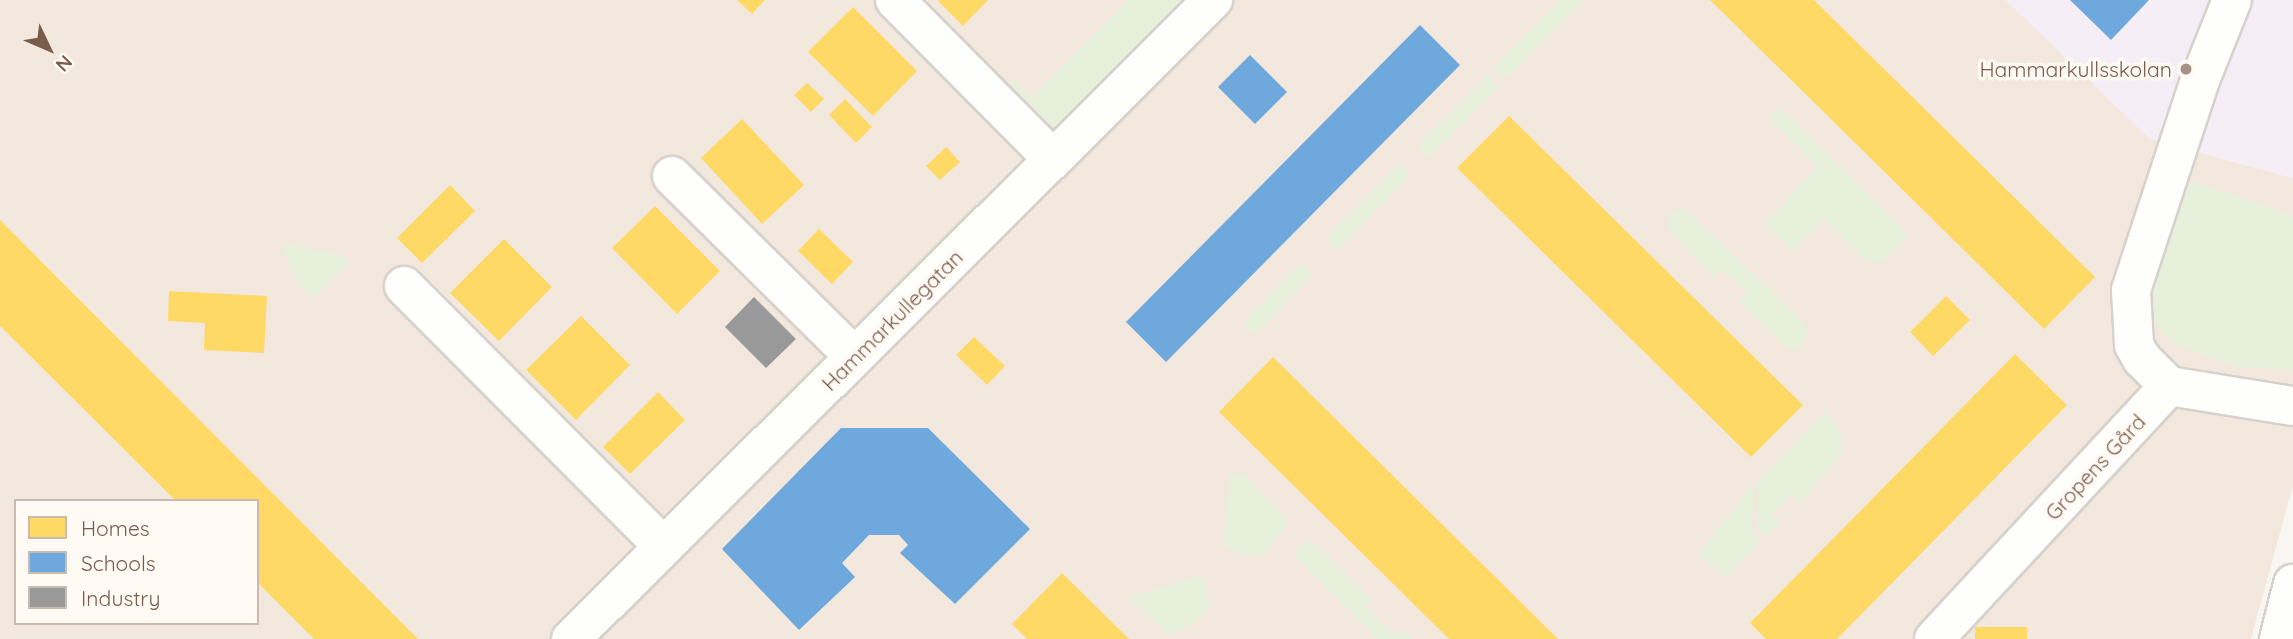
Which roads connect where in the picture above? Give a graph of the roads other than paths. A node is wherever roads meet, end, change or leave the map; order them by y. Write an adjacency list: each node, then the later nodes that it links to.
1 (895, 0): 4 (street)
2 (1213, 0): 4 (street, Hammarkullegatan)
3 (2232, 0): 8 (street)
4 (1053, 159): 7 (street, Hammarkullegatan)
5 (672, 176): 7 (street)
6 (404, 286): 10 (street)
7 (855, 357): 10 (street, Hammarkullegatan)
8 (2169, 386): 9 (street); 13 (street, Gropens Gård)
9 (2293, 406)
10 (664, 547): 12 (street, Hammarkullegatan)
11 (2293, 584): 14 (street)
12 (571, 639)
13 (1934, 639)
14 (2279, 639)

